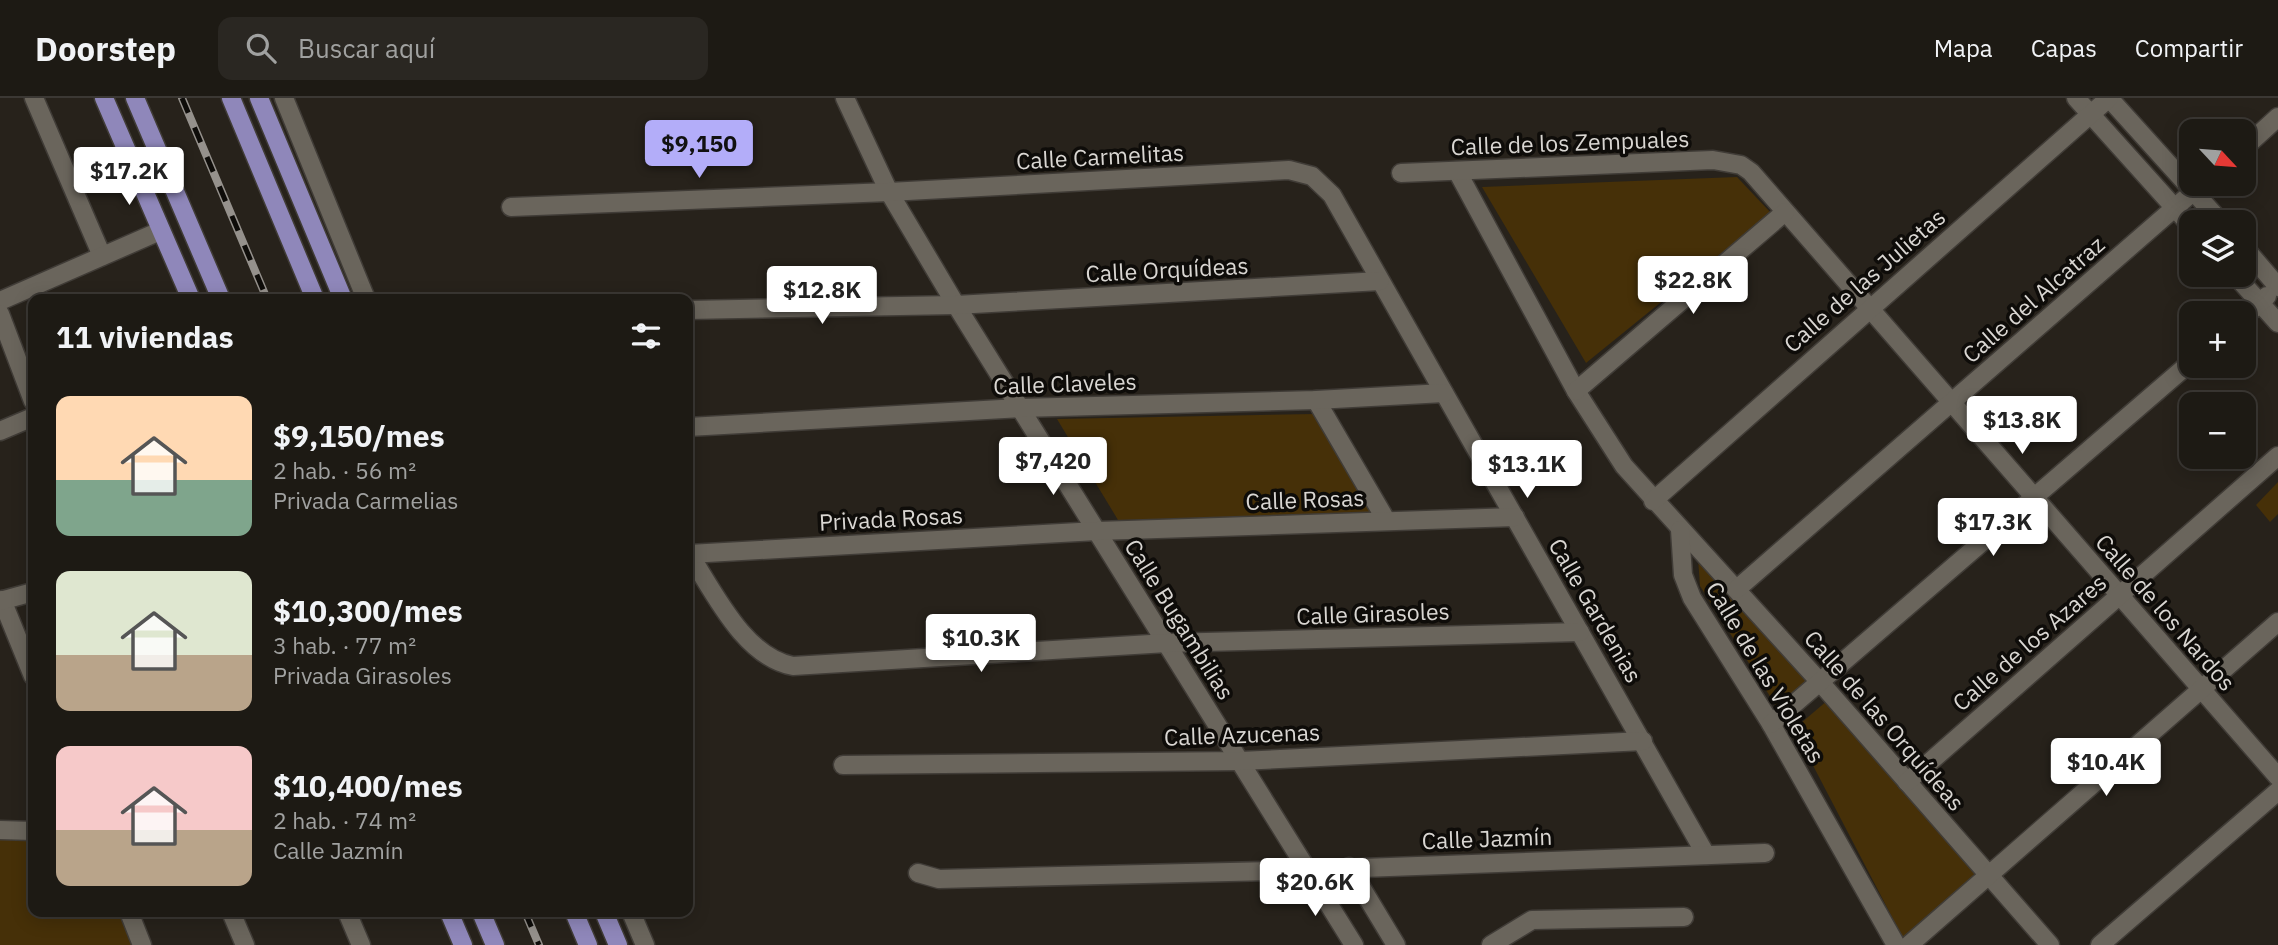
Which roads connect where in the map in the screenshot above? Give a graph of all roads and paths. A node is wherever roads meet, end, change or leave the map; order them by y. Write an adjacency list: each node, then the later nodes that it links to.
1 (34, 98): 25 (street)
2 (104, 98): 24 (main road)
3 (135, 98): 31 (main road)
4 (231, 98): 32 (main road)
5 (259, 98): 33 (main road)
6 (284, 98): 34 (street)
7 (845, 98): 18 (street, Calle Bugambilias)
8 (2076, 98): 10 (street)
9 (2109, 98): 10 (street, Calle de las Julietas); 14 (street)
10 (2090, 115): 21 (street); 39 (street, Calle de las Julietas)
11 (2278, 117): 12 (street)
12 (2256, 137)
13 (1741, 165): 15 (street, Calle de los Zempuales); 22 (street, Calle de los Nardos)
14 (2179, 168)
15 (1457, 171): 16 (street, Calle de los Zempuales); 45 (street)
16 (1401, 173)
17 (1312, 176): 18 (street, Calle Carmelitas); 27 (street, Calle Gardenias)
18 (889, 192): 20 (street, Calle Carmelitas); 37 (street, Calle Bugambilias)
19 (2188, 196): 21 (street, Calle del Alcatraz)
20 (511, 207)
21 (2174, 208): 23 (street); 48 (street, Calle del Alcatraz)
22 (1785, 212): 39 (street, Calle de los Nardos); 45 (street)
23 (2179, 213)
24 (160, 231): 25 (street); 30 (main road)
25 (102, 256): 35 (street)
26 (2256, 261): 29 (street)
27 (1380, 281): 37 (street, Calle Orquídeas); 46 (street, Calle Gardenias)
28 (2246, 287): 36 (street)
29 (2278, 287): 36 (street)
30 (189, 294)
31 (219, 294)
32 (313, 294)
33 (341, 294)
34 (364, 294)
35 (0, 301)
36 (2260, 302): 38 (street); 42 (street)
37 (956, 305): 40 (street, Calle Orquídeas); 49 (street, Calle Bugambilias)
38 (2256, 306)
39 (1868, 308): 48 (street, Calle de los Nardos); 55 (street, Calle de las Julietas)
40 (693, 310)
41 (0, 314): 44 (street)
42 (2278, 323)
43 (2179, 372): 54 (street)
44 (28, 388)
45 (1576, 391): 55 (street)
46 (1444, 393): 47 (street, Calle Claveles); 56 (street, Calle Gardenias)
47 (1316, 400): 49 (street, Calle Claveles); 57 (street)
48 (1950, 403): 54 (street, Calle de los Nardos); 62 (street, Calle del Alcatraz)
49 (1020, 408): 51 (street, Calle Claveles); 59 (street, Calle Bugambilias)
50 (28, 418): 52 (street)
51 (693, 427)
52 (0, 431)
53 (2278, 456): 64 (street, Calle de los Azares)
54 (2034, 498): 64 (street, Calle de los Nardos); 70 (street)
55 (1653, 501): 58 (street)
56 (1515, 517): 57 (street, Calle Rosas); 67 (street, Calle Gardenias)
57 (1386, 520): 59 (street, Calle Rosas)
58 (1680, 530): 62 (street, Calle de las Orquídeas); 72 (street, Calle de las Violetas)
59 (1097, 531): 60 (street, Privada Rosas); 68 (street, Calle Bugambilias)
60 (693, 553)
61 (693, 560): 68 (street, Calle Girasoles)
62 (1737, 589): 70 (street, Calle de las Orquídeas)
63 (28, 593): 65 (street)
64 (2119, 596): 71 (street, Calle de los Nardos); 77 (street, Calle de los Azares)
65 (1, 601): 69 (street)
66 (2278, 622): 71 (street)
67 (1580, 632): 68 (street, Calle Girasoles); 73 (street, Calle Gardenias)
68 (1167, 643): 74 (street, Calle Bugambilias)
69 (28, 664)
70 (1820, 682): 72 (street); 77 (street, Calle de las Orquídeas)
71 (2201, 689): 76 (street, Calle de los Nardos); 86 (street)
72 (1771, 724): 107 (street, Calle de las Violetas)
73 (1643, 741): 74 (street, Calle Azucenas); 82 (street, Calle Gardenias)
74 (1240, 761): 75 (street, Calle Azucenas); 84 (street, Calle Bugambilias)
75 (842, 765)
76 (2278, 777)
77 (1907, 782): 86 (street, Calle de las Orquídeas)
78 (2278, 791): 110 (street)
79 (0, 830): 80 (street)
80 (28, 831)
81 (1765, 853): 82 (street, Calle Jazmín)
82 (1706, 855): 83 (street, Calle Jazmín)
83 (1349, 867): 84 (street, Calle Jazmín); 105 (street)
84 (1308, 870): 85 (street, Calle Jazmín); 104 (street, Calle Bugambilias)
85 (918, 873)
86 (1989, 875): 108 (street); 109 (street, Calle de las Orquídeas)
87 (131, 917): 97 (street)
88 (233, 917): 98 (street)
89 (349, 917): 99 (street)
90 (451, 917): 100 (main road)
91 (483, 917): 101 (main road)
92 (576, 917): 102 (main road)
93 (606, 917): 96 (main road)
94 (633, 917): 96 (street); 103 (street)
95 (1684, 918): 106 (street)
96 (615, 938)
97 (142, 945)
98 (245, 945)
99 (361, 945)
100 (463, 945)
101 (495, 945)
102 (588, 945)
103 (645, 945)
104 (1354, 945)
105 (1396, 945)
106 (1491, 945)
107 (1896, 945)
108 (1909, 945)
109 (2050, 945)
110 (2099, 945)

